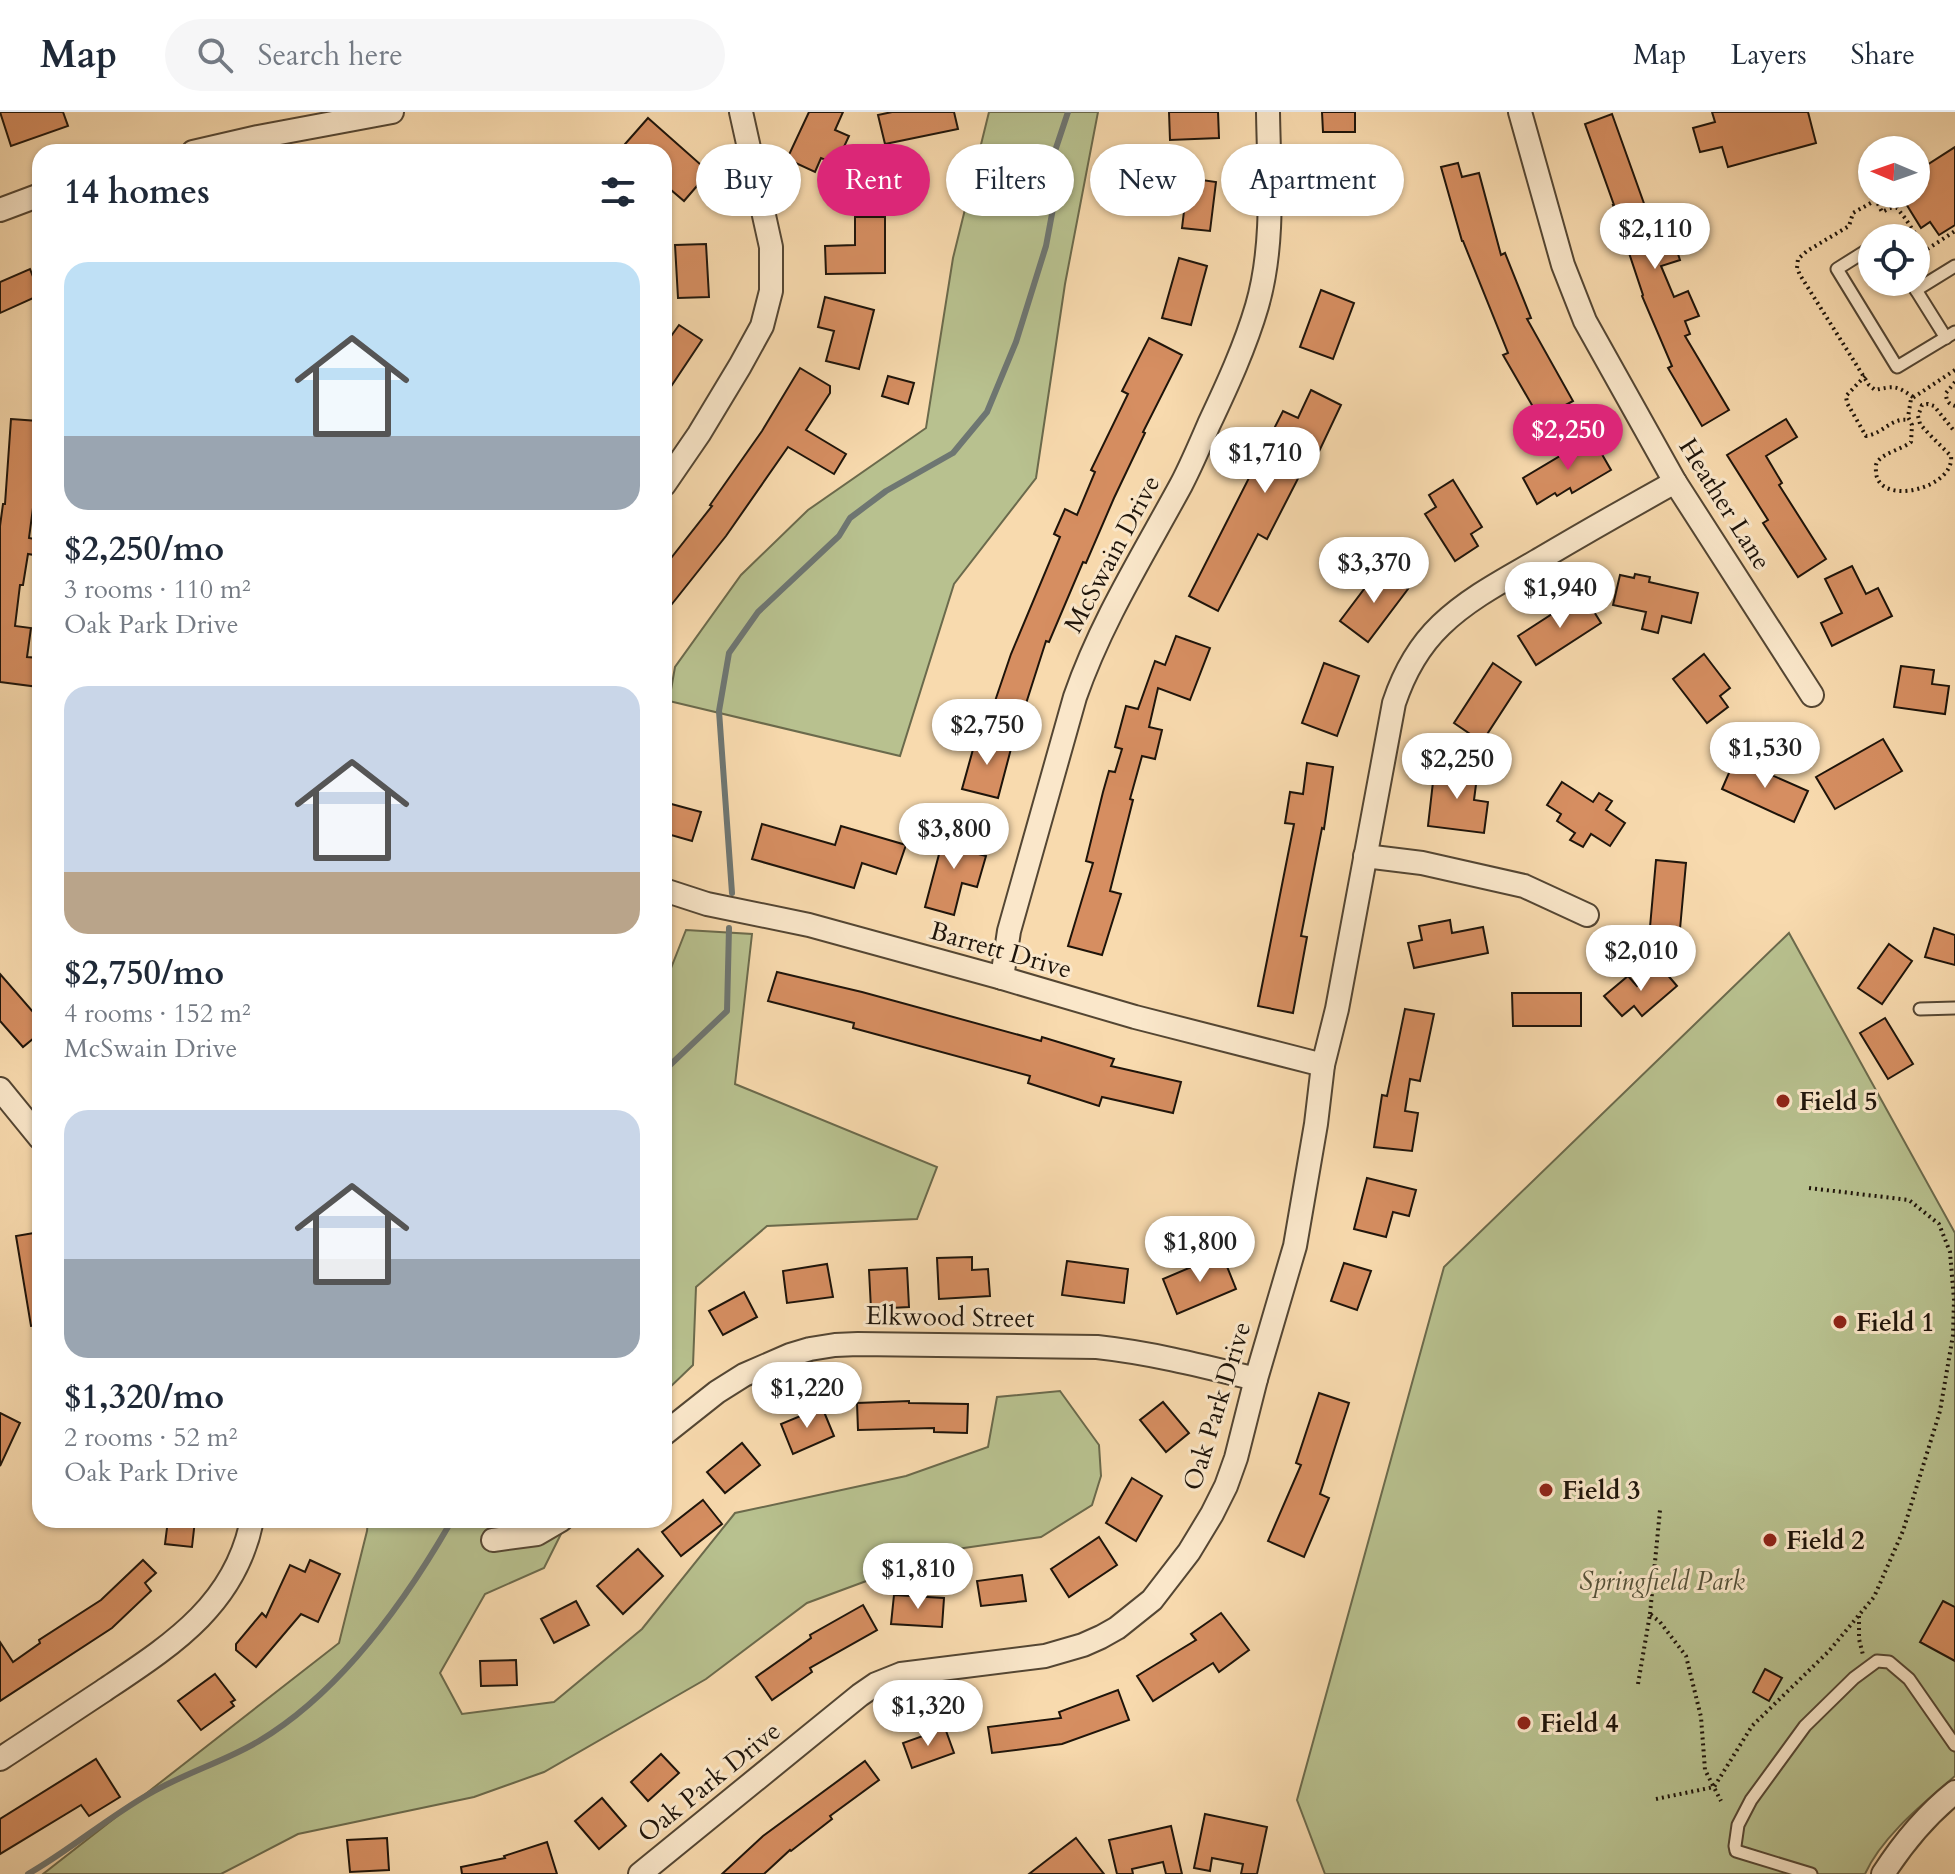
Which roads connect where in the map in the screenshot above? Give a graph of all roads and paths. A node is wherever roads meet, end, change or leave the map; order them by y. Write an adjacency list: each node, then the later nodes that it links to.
1 (392, 112): 5 (street)
2 (741, 112): 20 (street)
3 (1268, 112): 26 (street, McSwain Drive)
4 (1520, 112): 21 (street, Heather Lane)
5 (353, 116): 6 (street)
6 (263, 144)
7 (32, 198): 8 (street)
8 (0, 210)
9 (1858, 256): 13 (lane)
10 (1955, 266): 11 (lane)
11 (1930, 278)
12 (1922, 296): 13 (lane)
13 (1951, 335)
14 (1955, 370): 18 (path)
15 (1865, 376): 18 (path)
16 (1955, 382): 17 (path)
17 (1955, 406)
18 (1909, 420): 19 (path)
19 (1955, 432)
20 (672, 473)
21 (1675, 482): 22 (street, Heather Lane); 23 (street, Oak Park Drive)
22 (1812, 695)
23 (1365, 856): 25 (street); 29 (street, Oak Park Drive)
24 (672, 893): 26 (street, Barrett Drive)
25 (1587, 915)
26 (1002, 978): 29 (street, Barrett Drive)
27 (1955, 1008): 28 (lane)
28 (1920, 1009)
29 (1323, 1065): 33 (street, Oak Park Drive)
30 (0, 1089): 31 (street)
31 (32, 1128)
32 (1809, 1188): 40 (path)
33 (1256, 1379): 34 (street, Elkwood Street); 49 (street, Oak Park Drive)
34 (672, 1428)
35 (1660, 1510): 39 (path)
36 (250, 1528): 44 (street)
37 (547, 1528): 38 (street)
38 (493, 1540)
39 (1650, 1614): 42 (path); 45 (path)
40 (1859, 1614): 41 (path); 45 (path)
41 (1859, 1639)
42 (1638, 1684)
43 (1955, 1745): 50 (lane)
44 (0, 1759)
45 (1714, 1787): 47 (path); 48 (path)
46 (1955, 1792): 51 (street)
47 (1656, 1799)
48 (1721, 1801)
49 (640, 1874)
50 (1811, 1874)
51 (1883, 1874)

